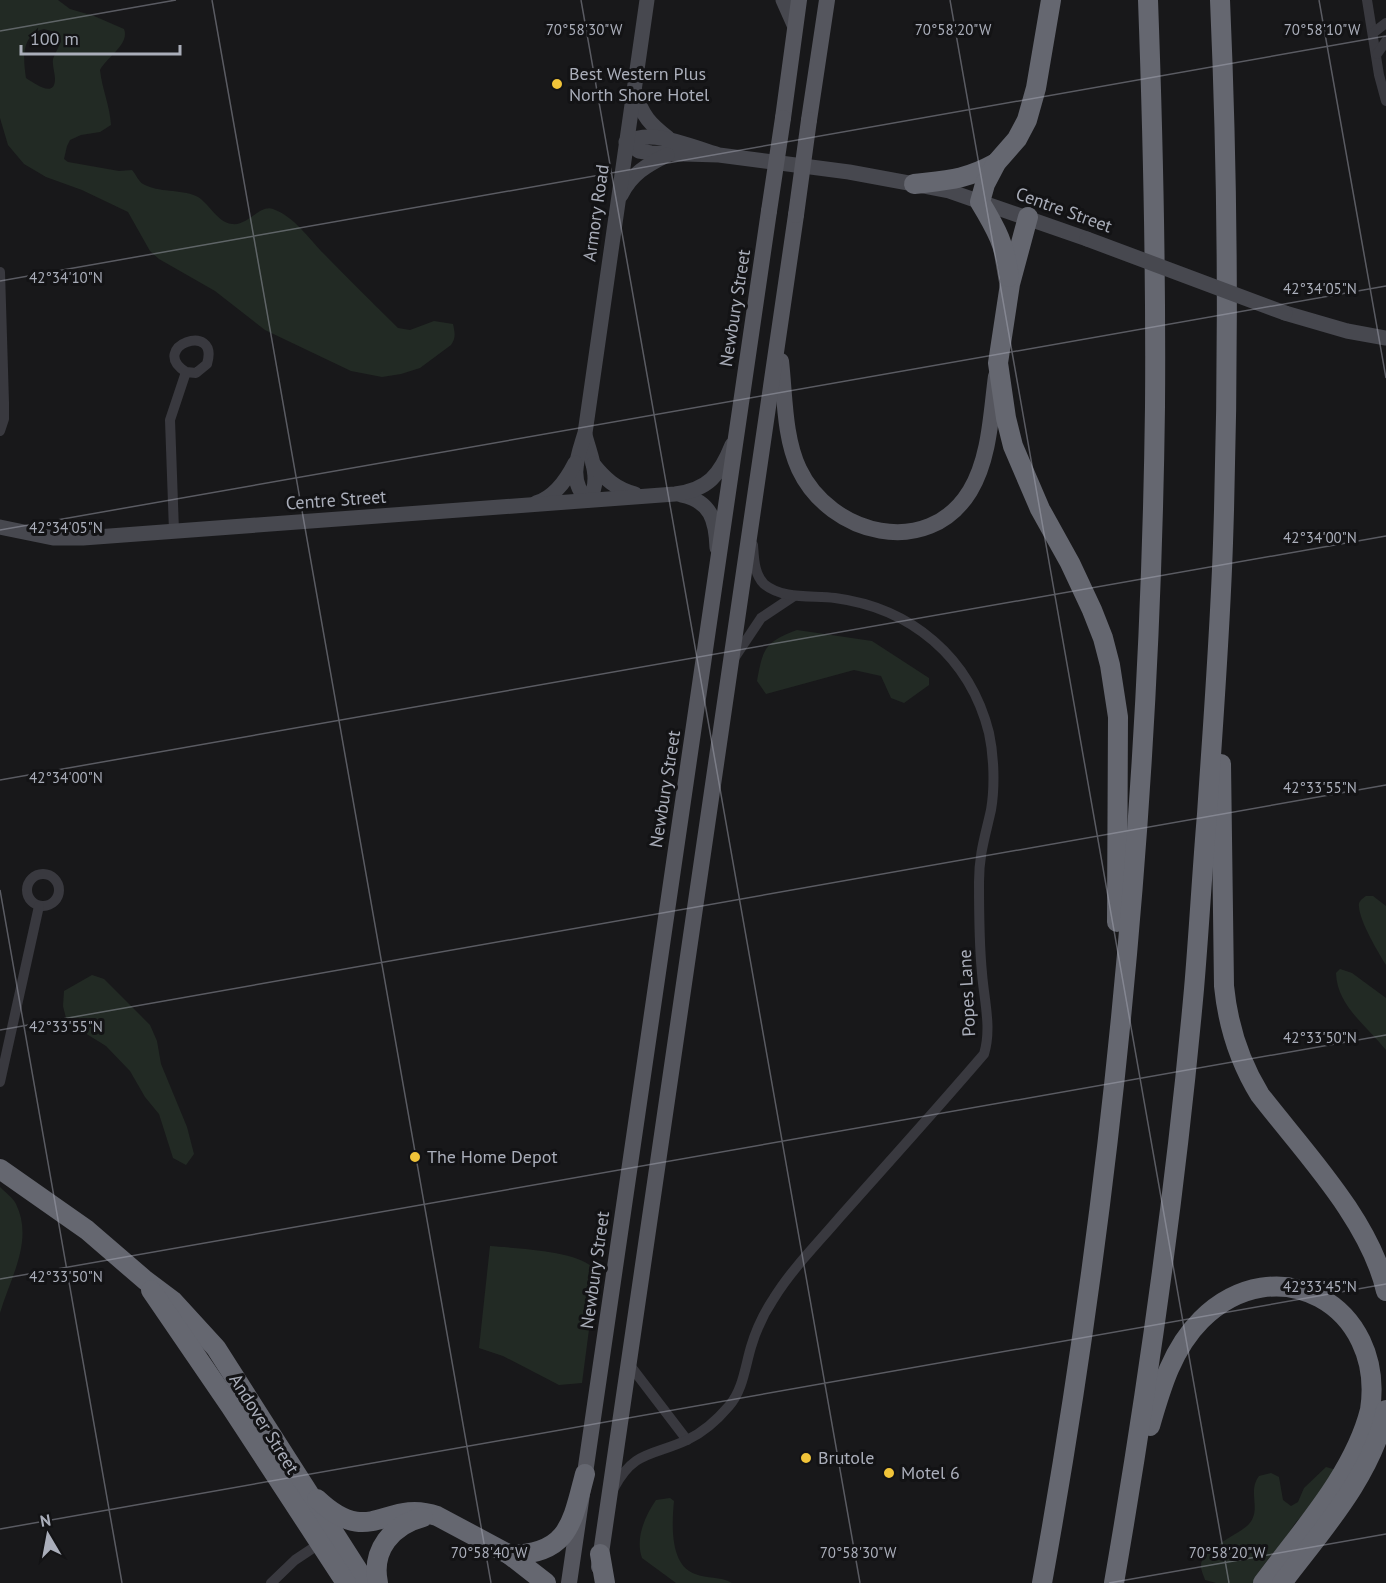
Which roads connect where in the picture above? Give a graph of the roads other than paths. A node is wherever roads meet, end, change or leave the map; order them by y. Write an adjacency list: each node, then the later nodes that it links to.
1 (647, 0): 14 (main road, Armory Road)
2 (783, 0): 10 (main road)
3 (799, 0): 10 (main road, Newbury Street)
4 (1051, 0): 20 (highway)
5 (1148, 0): 48 (highway)
6 (1220, 0): 46 (highway)
7 (1367, 0): 11 (street)
8 (827, 2): 27 (main road, bridge)
9 (1386, 23): 11 (street)
10 (795, 27): 33 (main road, Newbury Street, bridge)
11 (1373, 33): 13 (street)
12 (1386, 41): 13 (street)
13 (1377, 54): 15 (street)
14 (634, 86): 16 (main road); 17 (main road, Armory Road)
15 (1386, 101)
16 (668, 138): 17 (main road, Centre Street); 19 (main road, Centre Street)
17 (626, 142): 18 (main road, Centre Street); 22 (main road, Armory Road)
18 (668, 155): 19 (main road, Centre Street); 22 (main road)
19 (719, 155): 21 (main road, Centre Street)
20 (996, 163): 21 (highway); 23 (highway)
21 (914, 184): 23 (main road, Centre Street)
22 (618, 200): 32 (main road, Armory Road)
23 (980, 202): 24 (main road, Centre Street); 26 (highway)
24 (1028, 217): 26 (highway); 28 (main road, Centre Street, bridge)
25 (0, 272): 31 (street)
26 (1010, 284): 29 (highway)
27 (778, 338): 29 (main road); 42 (main road)
28 (1386, 338)
29 (998, 363): 48 (highway)
30 (186, 372): 41 (street)
31 (0, 431)
32 (585, 432): 34 (main road, Armory Road); 35 (main road, Armory Road)
33 (737, 434): 36 (main road, Centre Street); 43 (main road, Newbury Street)
34 (575, 463): 38 (main road, Armory Road); 39 (main road)
35 (593, 464): 37 (main road); 38 (main road, Armory Road)
36 (675, 494): 37 (main road, Centre Street); 43 (main road, Centre Street)
37 (650, 496): 38 (main road, Centre Street)
38 (588, 501): 39 (main road, Centre Street)
39 (528, 505): 41 (main road, Centre Street)
40 (0, 527): 41 (main road, Centre Street)
41 (174, 531)
42 (750, 531): 44 (street, Popes Lane); 45 (main road)
43 (717, 570): 56 (main road, Newbury Street)
44 (794, 596): 45 (street); 55 (street, Popes Lane)
45 (731, 664): 53 (main road)
46 (1216, 687): 52 (highway); 60 (highway)
47 (39, 906): 49 (street)
48 (1118, 1045): 72 (highway)
49 (0, 1082)
50 (0, 1168): 51 (highway, Andover Street)
51 (145, 1280): 57 (highway, Andover Street); 61 (highway, Andover Street)
52 (1386, 1291)
53 (629, 1364): 55 (street); 58 (main road)
54 (1386, 1410): 75 (highway)
55 (687, 1440): 58 (street, Popes Lane)
56 (585, 1474): 63 (highway); 69 (main road, Newbury Street)
57 (300, 1483): 59 (highway); 66 (highway, Andover Street)
58 (608, 1502): 62 (main road)
59 (437, 1516): 63 (highway); 67 (highway)
60 (1125, 1518): 73 (highway); 74 (highway)
61 (319, 1544): 64 (highway, Andover Street); 65 (street)
62 (600, 1554): 70 (main road); 71 (highway)
63 (510, 1555): 68 (highway)
64 (343, 1579)
65 (271, 1583)
66 (366, 1583)
67 (378, 1583)
68 (546, 1583)
69 (569, 1583)
70 (596, 1583)
71 (605, 1583)
72 (1042, 1583)
73 (1114, 1583)
74 (1263, 1583)
75 (1282, 1583)

